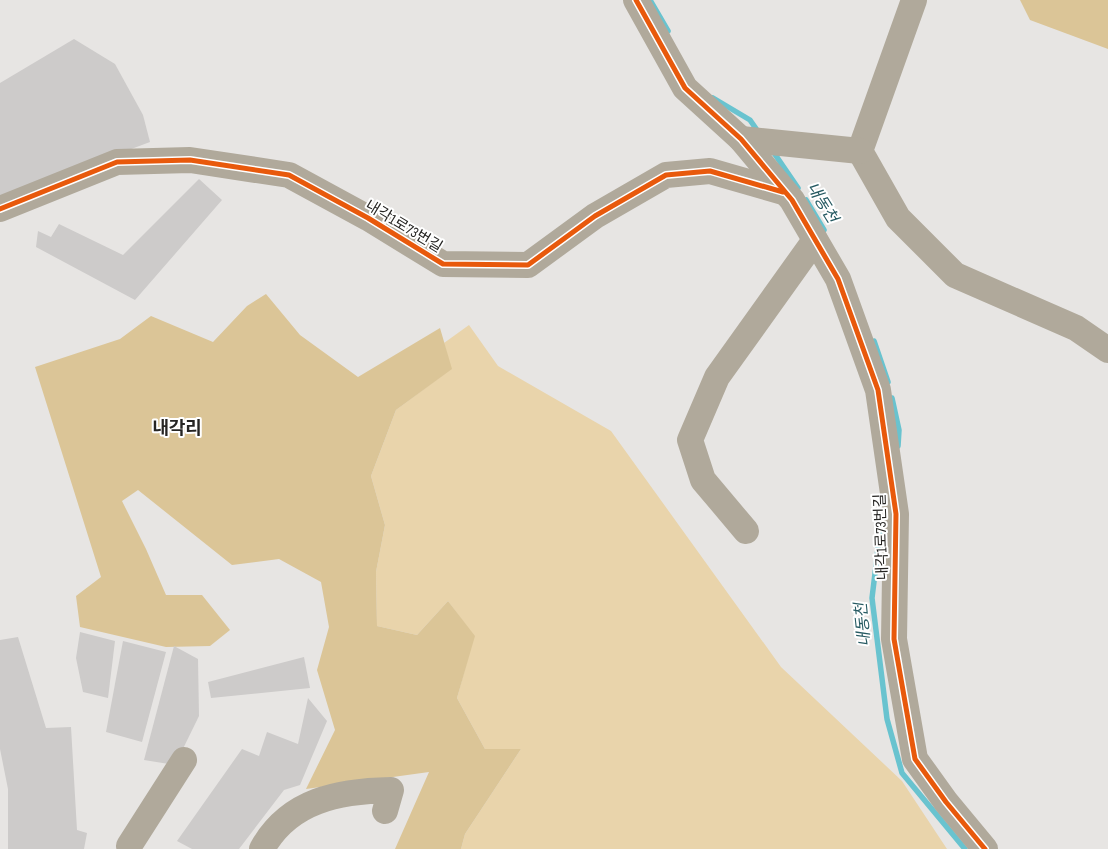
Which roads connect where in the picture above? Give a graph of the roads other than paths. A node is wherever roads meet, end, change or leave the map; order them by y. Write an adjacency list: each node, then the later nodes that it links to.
1 (636, 0): 3 (street, 내각1로73번길)
2 (914, 0): 4 (street)
3 (746, 140): 4 (street); 5 (street, 내각1로73번길)
4 (860, 151): 8 (street)
5 (784, 192): 6 (street, 내각1로73번길); 7 (street, 내각1로73번길)
6 (0, 209)
7 (815, 240): 9 (street); 14 (street, 내각1로73번길)
8 (1108, 350)
9 (746, 532)
10 (184, 760): 12 (street)
11 (385, 811): 13 (street)
12 (129, 848)
13 (262, 849)
14 (985, 849)

